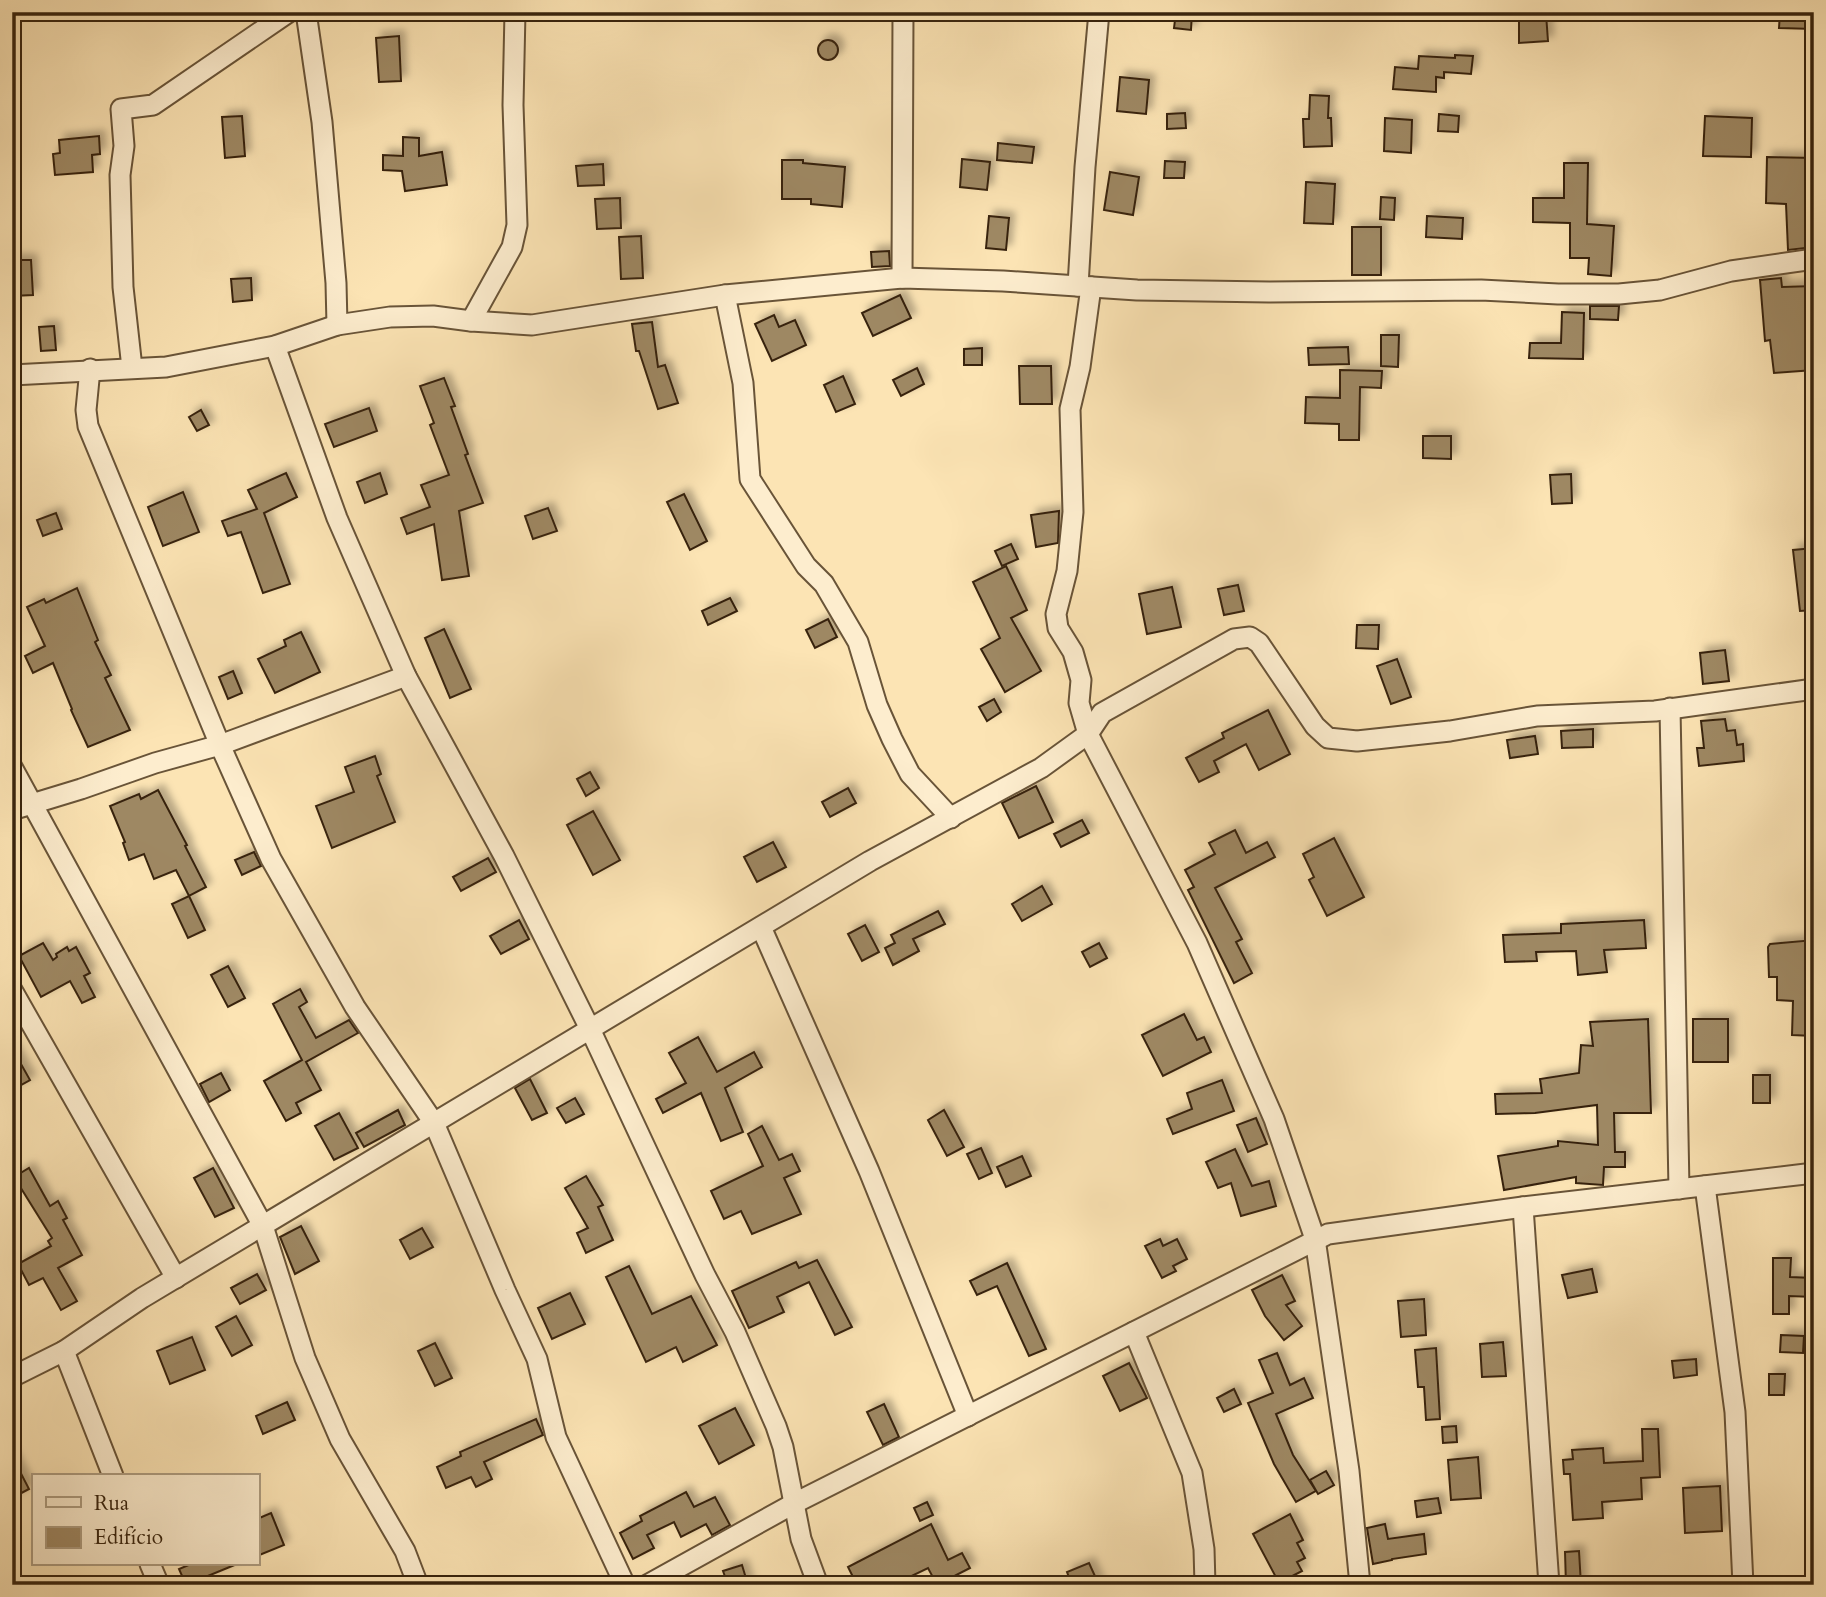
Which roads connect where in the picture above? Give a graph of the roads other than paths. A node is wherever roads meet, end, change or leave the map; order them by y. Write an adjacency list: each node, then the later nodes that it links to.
1 (289, 12): 13 (street)
2 (306, 12): 11 (street)
3 (515, 12): 10 (street)
4 (903, 12): 7 (street)
5 (1098, 12): 8 (street)
6 (1814, 259): 8 (street)
7 (902, 278): 8 (street); 9 (street)
8 (1085, 286): 19 (street)
9 (725, 295): 10 (street); 24 (street)
10 (471, 321): 11 (street)
11 (337, 325): 12 (street)
12 (275, 346): 13 (street); 16 (street)
13 (132, 368): 14 (street)
14 (90, 369): 15 (street); 20 (street)
15 (12, 375)
16 (406, 676): 20 (street); 27 (street)
17 (1814, 689): 18 (street)
18 (1670, 708): 19 (street); 31 (street)
19 (1088, 734): 24 (street); 34 (street)
20 (220, 745): 22 (street); 28 (street)
21 (12, 766): 22 (street)
22 (32, 804): 23 (street); 33 (street)
23 (12, 810)
24 (951, 818): 25 (street)
25 (761, 927): 27 (street); 39 (street)
26 (12, 990): 35 (street)
27 (590, 1029): 28 (street); 41 (street)
28 (434, 1123): 33 (street); 45 (street)
29 (1814, 1172): 30 (street)
30 (1705, 1186): 31 (street); 51 (street)
31 (1679, 1189): 32 (street)
32 (1523, 1207): 34 (street); 50 (street)
33 (263, 1226): 35 (street); 44 (street)
34 (1315, 1239): 36 (street); 49 (street)
35 (176, 1278): 37 (street)
36 (1134, 1332): 39 (street); 48 (street)
37 (64, 1351): 38 (street); 40 (street)
38 (14, 1371)
39 (968, 1416): 41 (street)
40 (112, 1474)
41 (793, 1504): 46 (street); 47 (street)
42 (151, 1566): 43 (street)
43 (159, 1585)
44 (418, 1585)
45 (625, 1585)
46 (648, 1585)
47 (818, 1585)
48 (1205, 1585)
49 (1360, 1585)
50 (1549, 1585)
51 (1744, 1585)

